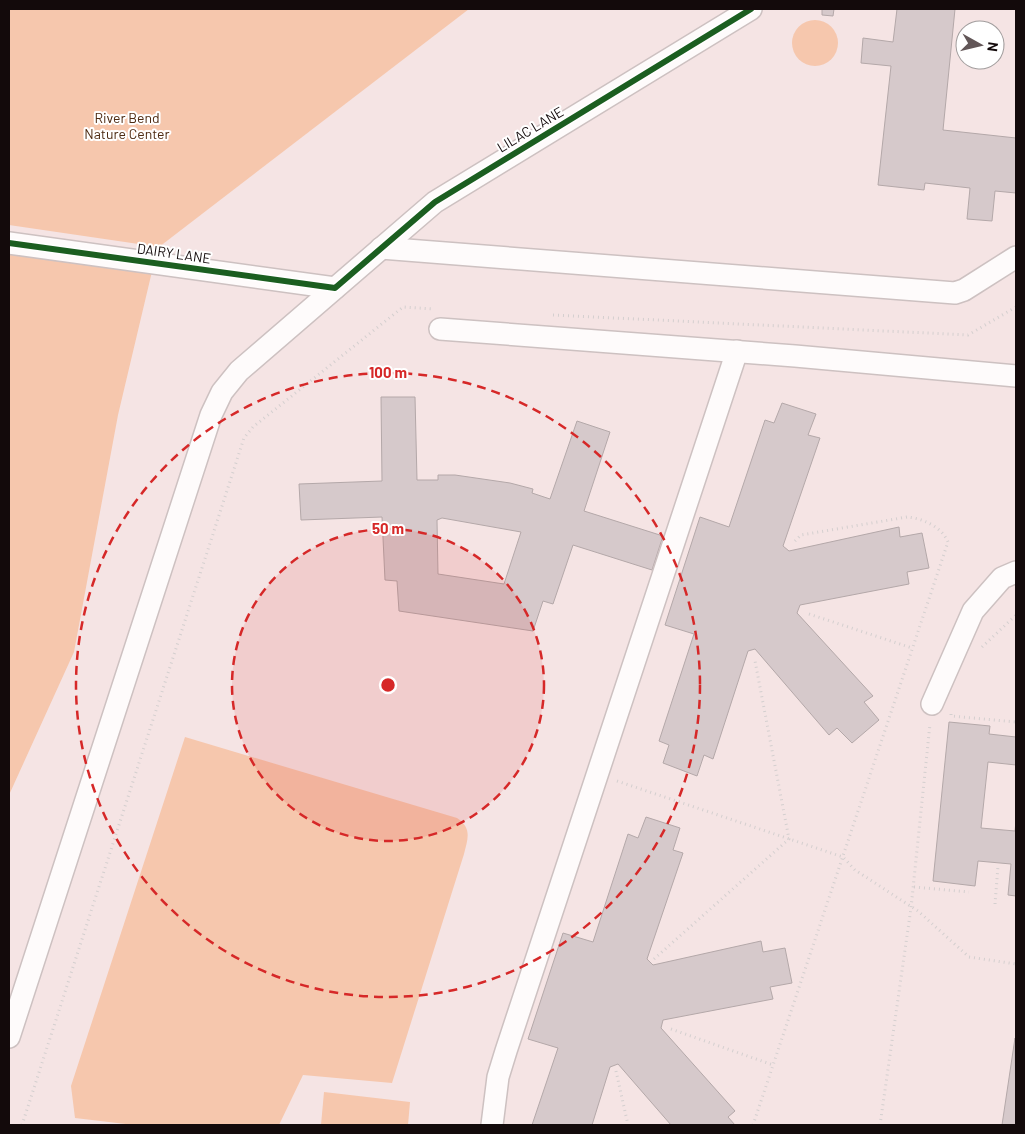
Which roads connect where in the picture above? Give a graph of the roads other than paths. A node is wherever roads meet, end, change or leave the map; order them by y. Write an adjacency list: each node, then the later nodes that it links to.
1 (751, 9): 3 (street, LILAC LANE)
2 (9, 242): 5 (street, DAIRY LANE)
3 (381, 248): 4 (street); 5 (street, LILAC LANE)
4 (1016, 257)
5 (335, 288): 11 (street, LILAC LANE)
6 (442, 319): 7 (street)
7 (737, 351): 8 (street); 12 (street)
8 (1016, 376)
9 (1016, 572): 10 (street)
10 (942, 705)
11 (9, 1037)
12 (492, 1125)

